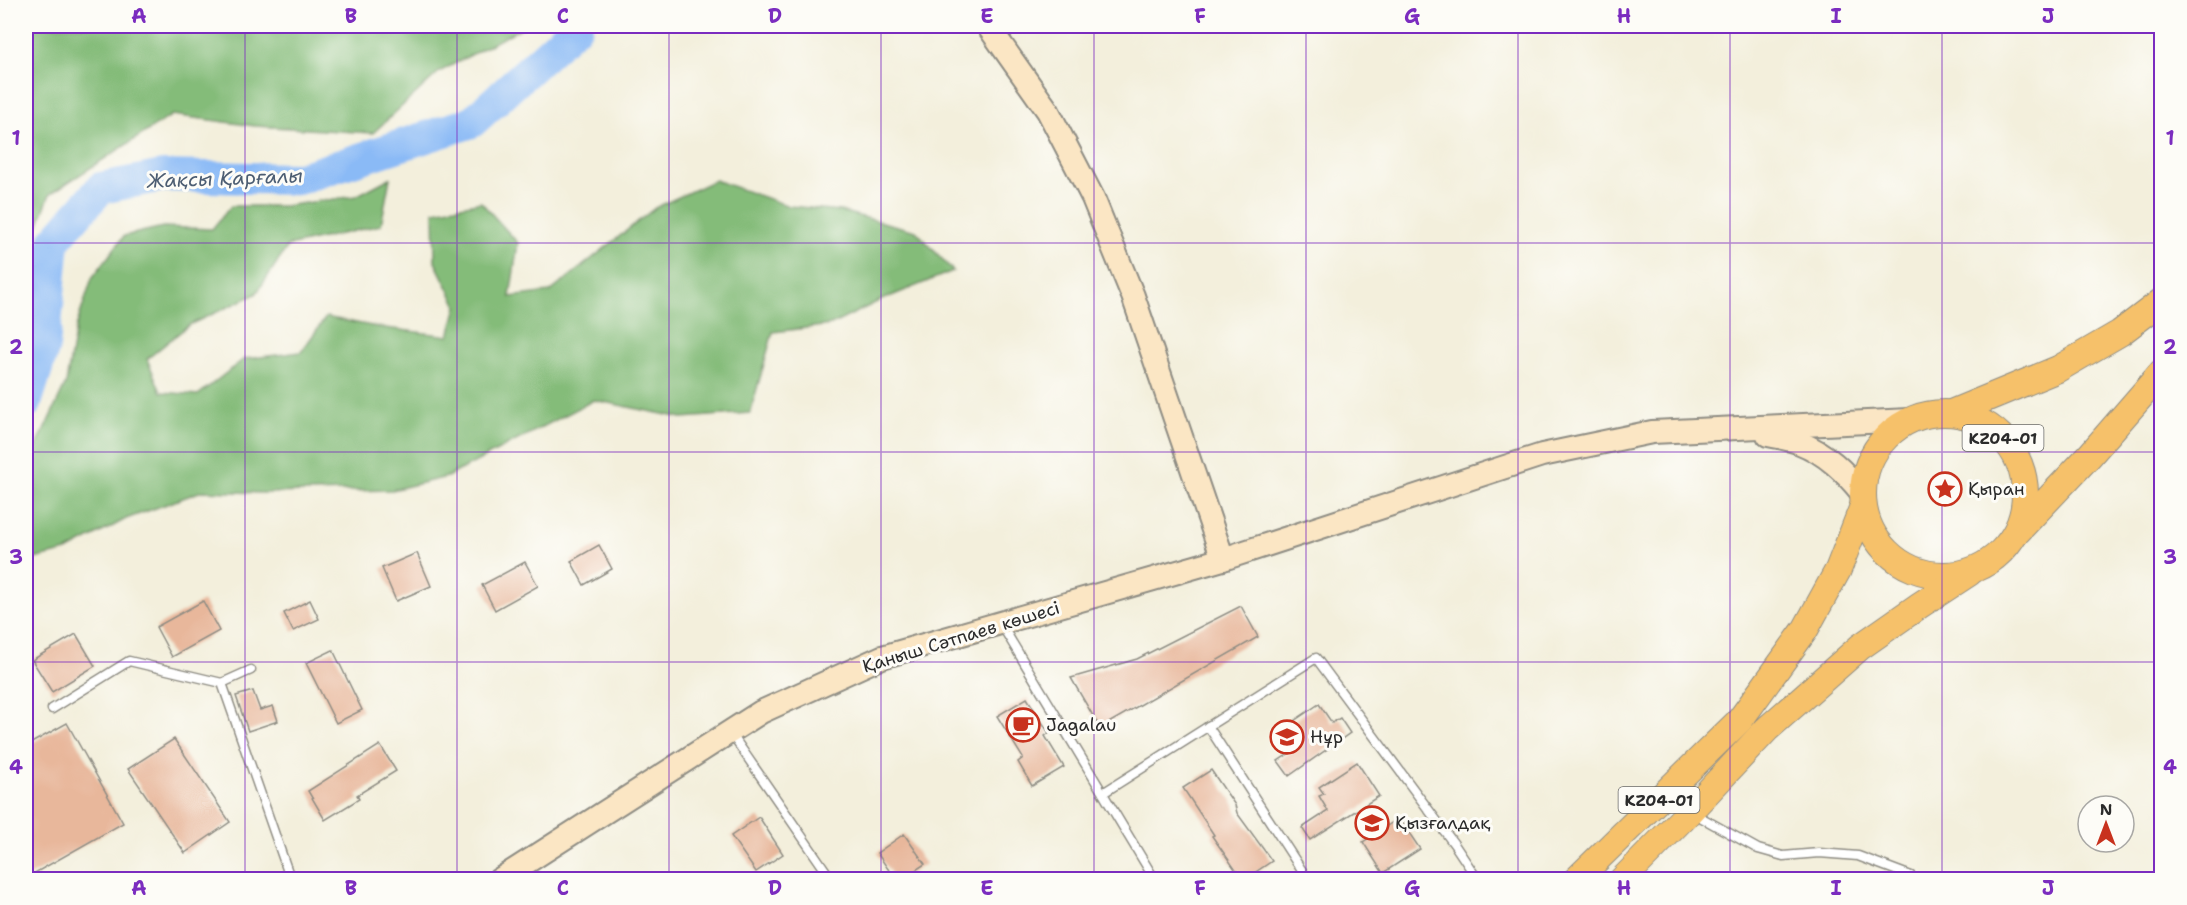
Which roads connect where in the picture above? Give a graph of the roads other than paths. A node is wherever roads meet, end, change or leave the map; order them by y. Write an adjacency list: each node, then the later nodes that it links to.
1 (988, 26): 9 (main road)
2 (2162, 301): 4 (main road, KZ04-01)
3 (2162, 372): 8 (main road, KZ04-01)
4 (1951, 413): 5 (main road, KZ04-01); 8 (main road, KZ04-01)
5 (1910, 420): 6 (main road); 7 (main road, KZ04-01)
6 (1747, 429): 7 (main road); 9 (main road, Қаныш Сәтпаев көшесі)
7 (1863, 499): 10 (main road, KZ04-01); 25 (main road, KZ04-01)
8 (2014, 536): 10 (main road, KZ04-01)
9 (1223, 559): 11 (main road, Қаныш Сәтпаев көшесі)
10 (1976, 569): 18 (main road, KZ04-01)
11 (1000, 623): 16 (main road, Қаныш Сәтпаев көшесі); 17 (lane)
12 (251, 670): 13 (lane)
13 (222, 683): 14 (lane); 19 (lane)
14 (52, 709)
15 (1208, 726): 17 (lane); 23 (lane); 24 (lane)
16 (730, 732): 20 (main road, Қаныш Сәтпаев көшесі); 21 (lane)
17 (1103, 793): 22 (lane)
18 (1690, 811): 26 (main road, KZ04-01); 27 (lane)
19 (286, 879)
20 (499, 879)
21 (832, 879)
22 (1155, 879)
23 (1308, 879)
24 (1478, 879)
25 (1576, 879)
26 (1622, 879)
27 (1915, 879)

